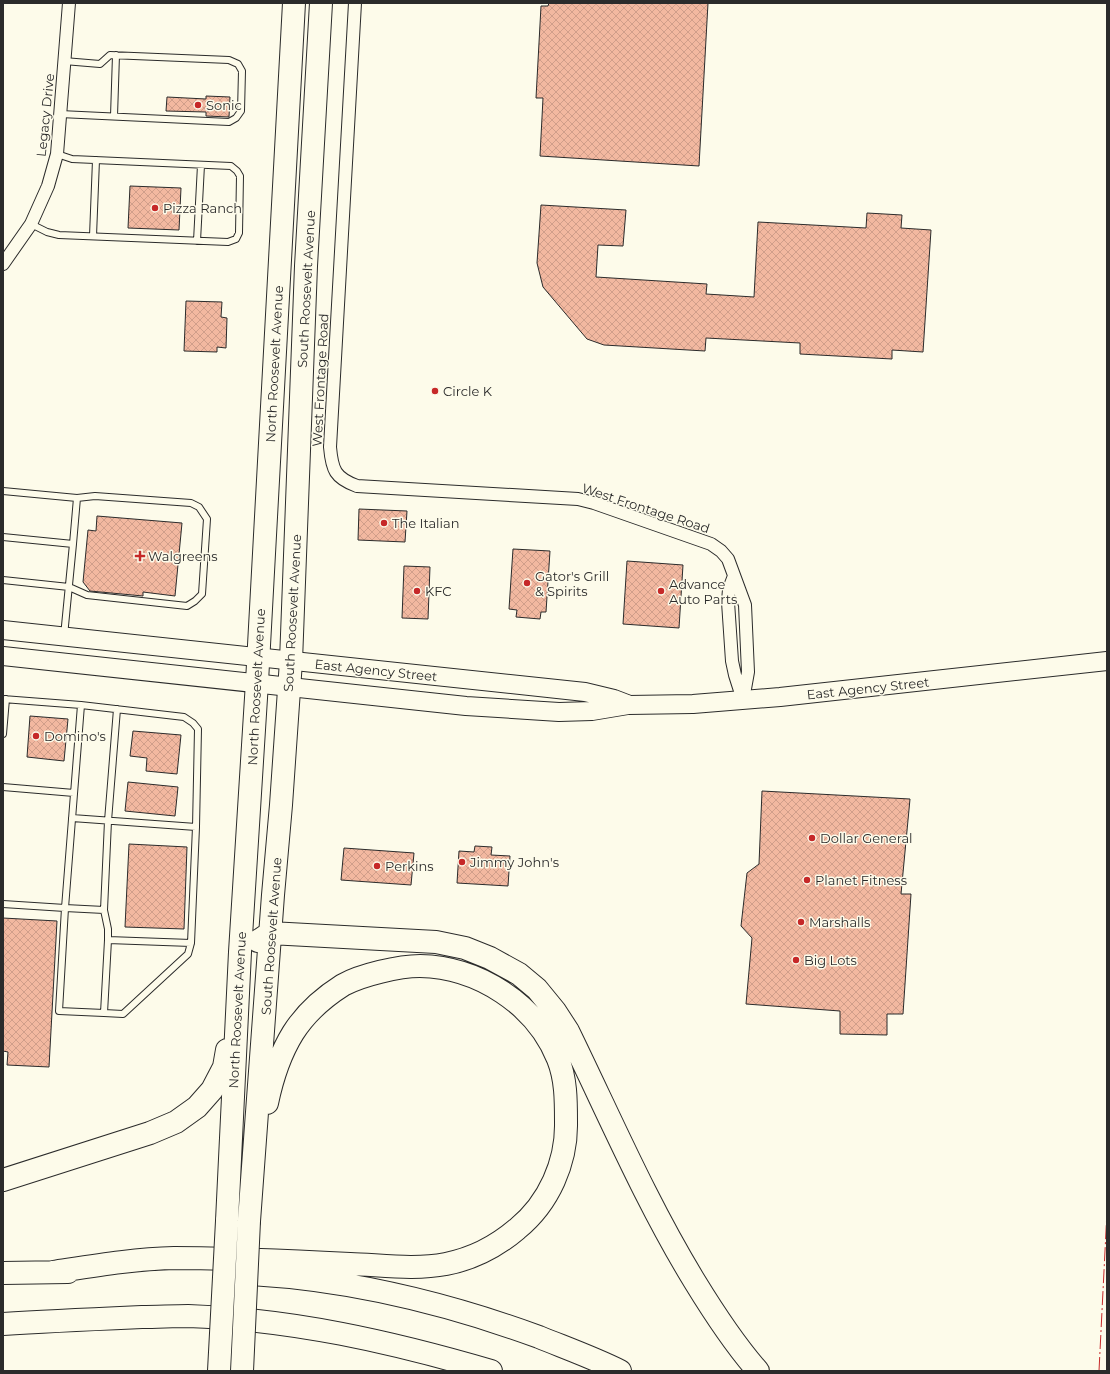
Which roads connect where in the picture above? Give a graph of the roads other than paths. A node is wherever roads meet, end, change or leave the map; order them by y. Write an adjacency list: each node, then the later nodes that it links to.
1 (69, 3): 6 (street, Legacy Drive)
2 (294, 3): 26 (highway, North Roosevelt Avenue)
3 (321, 3): 27 (highway, South Roosevelt Avenue)
4 (355, 3): 20 (street, West Frontage Road)
5 (116, 55): 6 (lane); 8 (lane); 8 (lane)
6 (64, 61): 7 (street, Legacy Drive)
7 (60, 114): 8 (lane); 9 (street, Legacy Drive)
8 (114, 116)
9 (57, 154): 10 (lane); 12 (street, Legacy Drive)
10 (96, 160): 11 (lane); 13 (lane)
11 (201, 165): 14 (lane); 14 (lane)
12 (31, 224): 13 (lane); 15 (street, Legacy Drive)
13 (93, 236): 14 (lane)
14 (197, 241)
15 (3, 264)
16 (3, 491): 17 (lane)
17 (77, 498): 19 (lane); 22 (lane)
18 (3, 537): 19 (lane)
19 (73, 544): 22 (lane)
20 (734, 576): 32 (street, West Frontage Road); 32 (street)
21 (3, 580): 22 (lane)
22 (69, 587): 24 (lane)
23 (3, 630): 24 (main road, East Agency Street)
24 (64, 637): 26 (main road, East Agency Street)
25 (3, 656): 29 (main road, East Agency Street)
26 (258, 657): 27 (main road, East Agency Street); 29 (highway, North Roosevelt Avenue)
27 (290, 661): 30 (highway, South Roosevelt Avenue); 34 (main road, East Agency Street)
28 (1107, 661): 32 (main road, East Agency Street)
29 (257, 682): 30 (main road, East Agency Street); 48 (highway, North Roosevelt Avenue)
30 (289, 686): 34 (main road, East Agency Street); 45 (highway, South Roosevelt Avenue)
31 (5, 699): 33 (lane); 36 (lane)
32 (743, 700): 34 (main road, East Agency Street)
33 (81, 705): 35 (lane); 38 (lane)
34 (628, 705)
35 (117, 709): 40 (lane); 41 (lane)
36 (3, 734)
37 (3, 787): 38 (lane)
38 (74, 793): 39 (lane)
39 (72, 818): 40 (lane); 43 (lane)
40 (108, 821): 41 (lane); 44 (lane)
41 (196, 827): 47 (lane)
42 (3, 904): 43 (lane)
43 (65, 908): 44 (lane); 50 (lane)
44 (104, 910): 46 (lane)
45 (270, 933): 48 (highway); 51 (highway, South Roosevelt Avenue); 60 (highway)
46 (108, 940): 47 (lane); 50 (lane)
47 (191, 943): 50 (lane)
48 (240, 952): 49 (highway, North Roosevelt Avenue)
49 (238, 992): 52 (highway); 56 (highway, North Roosevelt Avenue, bridge)
50 (104, 1013)
51 (252, 1178): 53 (highway); 57 (highway, South Roosevelt Avenue, bridge)
52 (3, 1180)
53 (53, 1272): 54 (highway); 59 (highway)
54 (3, 1273)
55 (3, 1324): 58 (highway)
56 (218, 1371)
57 (242, 1371)
58 (491, 1371)
59 (620, 1371)
60 (758, 1371)

